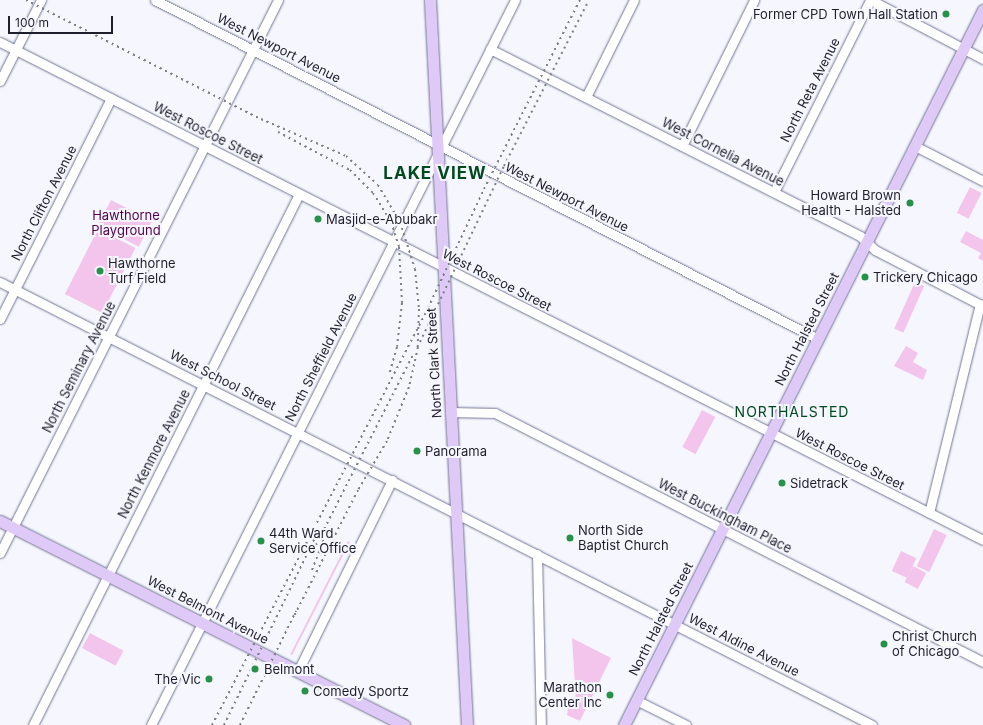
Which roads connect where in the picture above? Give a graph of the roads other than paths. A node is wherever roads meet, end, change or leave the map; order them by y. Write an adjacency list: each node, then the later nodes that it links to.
1 (41, 0): 13 (street)
2 (155, 0): 14 (street, West Newport Avenue)
3 (278, 0): 14 (street, North Seminary Avenue)
4 (430, 0): 22 (main road, North Clark Street)
5 (515, 0): 11 (street, North Sheffield Avenue)
6 (634, 0): 17 (street)
7 (754, 0): 20 (street)
8 (871, 0): 12 (street); 24 (street, North Reta Avenue)
9 (983, 10): 12 (main road, North Halsted Street)
10 (0, 42): 13 (street, West Roscoe Street)
11 (490, 48): 17 (street, West Cornelia Avenue); 22 (street, North Sheffield Avenue)
12 (964, 48): 15 (street); 21 (main road, North Halsted Street)
13 (16, 50): 16 (street); 18 (street, West Roscoe Street)
14 (253, 50): 19 (street, North Seminary Avenue); 22 (street, West Newport Avenue)
15 (983, 59)
16 (0, 81)
17 (586, 97): 20 (street, West Cornelia Avenue)
18 (111, 98): 19 (street, West Roscoe Street); 30 (street, North Clifton Avenue)
19 (205, 146): 25 (street, West Roscoe Street); 33 (street, North Seminary Avenue)
20 (682, 146): 24 (street, West Cornelia Avenue)
21 (915, 146): 23 (street); 27 (main road, North Halsted Street)
22 (439, 147): 26 (street, North Sheffield Avenue); 28 (main road, North Clark Street); 34 (street, West Newport Avenue)
23 (983, 181)
24 (774, 192): 27 (street, West Cornelia Avenue)
25 (299, 194): 26 (street, West Roscoe Street); 35 (street, North Kenmore Avenue)
26 (394, 242): 28 (street, West Roscoe Street); 37 (street, North Sheffield Avenue)
27 (866, 243): 31 (street, West Cornelia Avenue); 34 (main road, North Halsted Street)
28 (443, 267): 36 (main road, North Clark Street); 38 (street, West Roscoe Street)
29 (0, 282): 30 (street, West School Street)
30 (15, 289): 32 (street, North Clifton Avenue); 33 (street, West School Street)
31 (982, 305): 41 (street)
32 (0, 319)
33 (109, 337): 35 (street, West School Street); 43 (street, North Seminary Avenue)
34 (818, 339): 38 (main road, North Halsted Street)
35 (203, 385): 37 (street, West School Street); 48 (street, North Kenmore Avenue)
36 (451, 412): 40 (main road, North Clark Street); 44 (street, West Buckingham Place)
37 (298, 433): 39 (street, West School Street); 49 (street, North Sheffield Avenue)
38 (771, 433): 41 (street, West Roscoe Street); 44 (main road, North Halsted Street)
39 (392, 480): 40 (street, West School Street); 52 (street)
40 (455, 513): 47 (street, West Aldine Avenue); 57 (main road, North Clark Street)
41 (929, 513): 45 (street, West Roscoe Street)
42 (0, 521): 43 (main road, West Belmont Avenue)
43 (13, 527): 46 (street, North Seminary Avenue); 48 (main road, West Belmont Avenue)
44 (722, 529): 50 (main road, North Halsted Street); 51 (street, West Buckingham Place)
45 (983, 540)
46 (0, 553)
47 (537, 554): 50 (street, West Aldine Avenue); 58 (street)
48 (108, 575): 49 (main road, West Belmont Avenue); 54 (street, North Kenmore Avenue)
49 (203, 623): 52 (main road, West Belmont Avenue); 55 (street, North Sheffield Avenue)
50 (674, 624): 53 (main road, North Halsted Street); 61 (street, West Aldine Avenue)
51 (983, 662)
52 (298, 671): 56 (main road, West Belmont Avenue)
53 (636, 700): 59 (main road, North Halsted Street); 60 (street)
54 (33, 725)
55 (152, 725)
56 (404, 725)
57 (467, 725)
58 (541, 725)
59 (624, 725)
60 (686, 725)
61 (872, 725)

